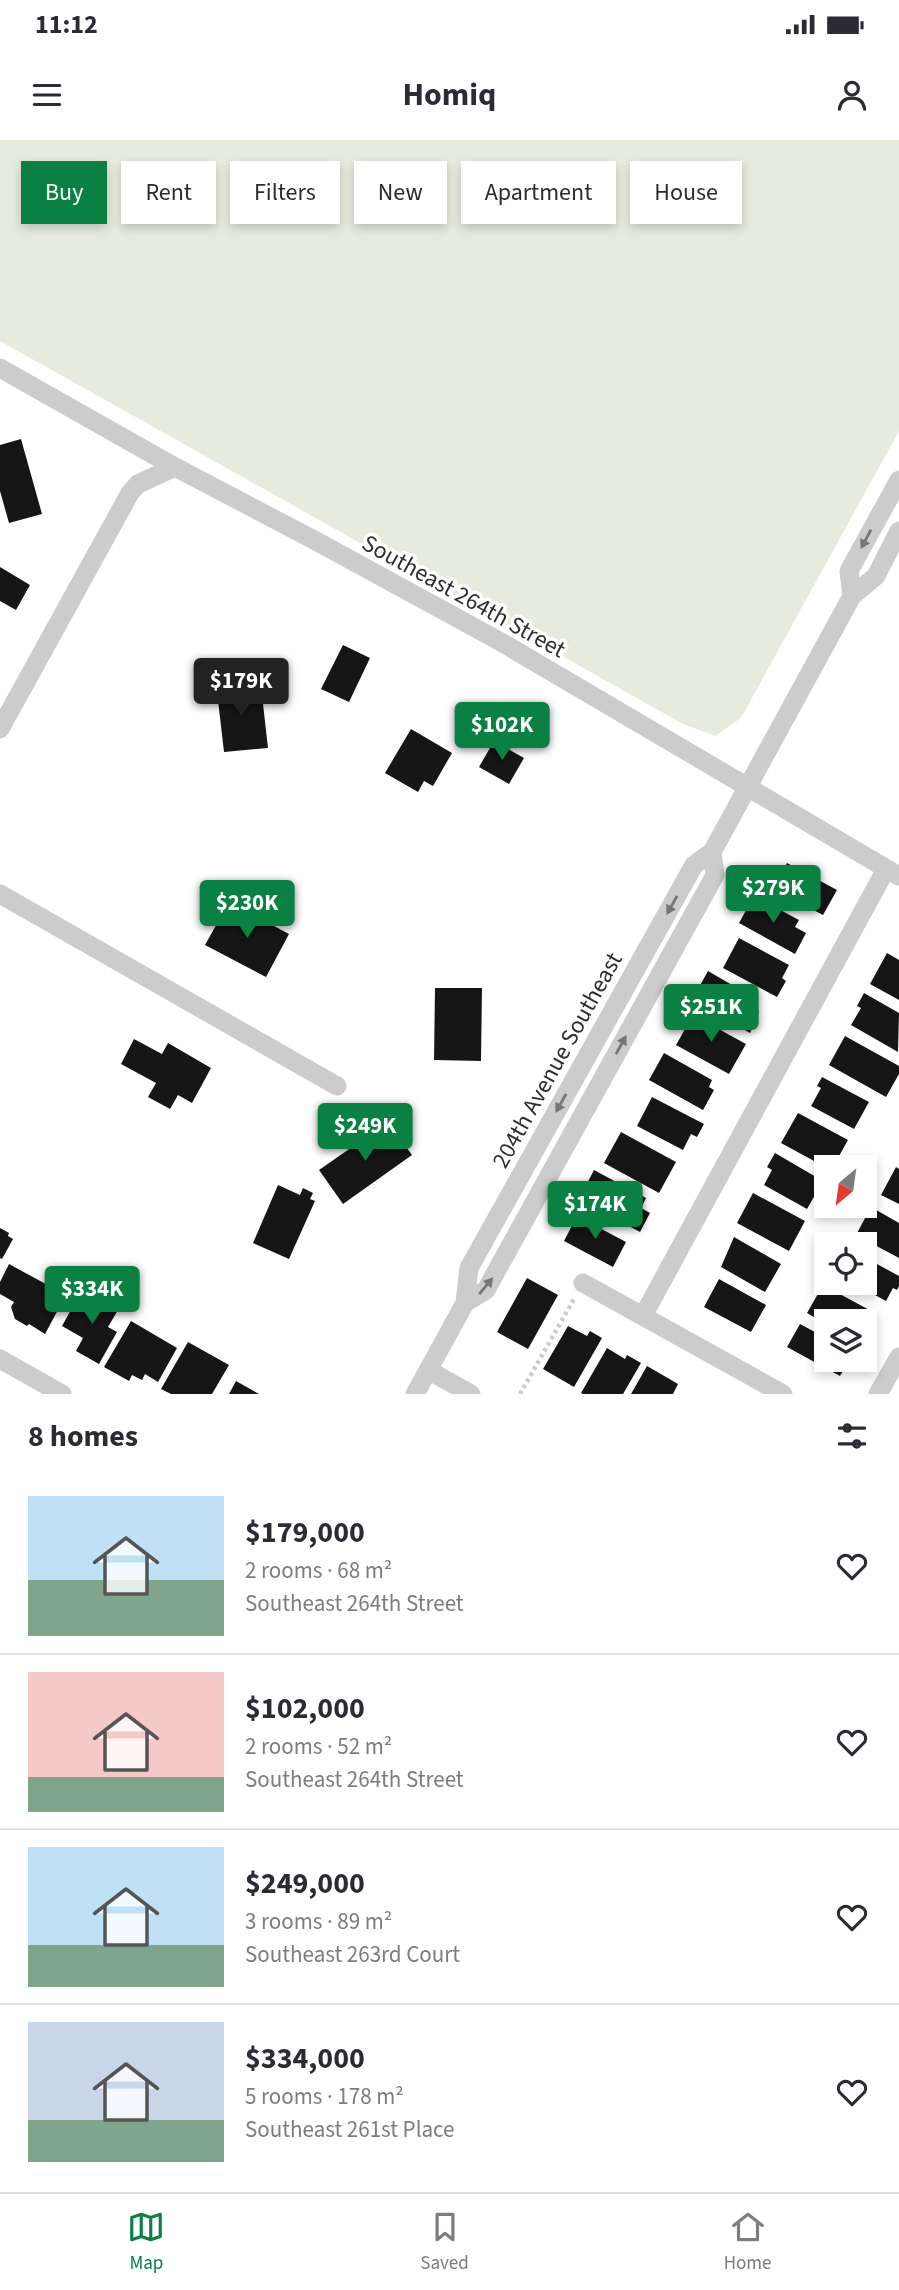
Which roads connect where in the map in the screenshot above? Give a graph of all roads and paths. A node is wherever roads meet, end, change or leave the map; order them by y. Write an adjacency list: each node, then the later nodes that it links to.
1 (0, 368): 2 (street, Southeast 264th Street)
2 (175, 467): 6 (street); 7 (street, Southeast 264th Street)
3 (899, 480): 5 (street, 204th Avenue Southeast, one-way to 5)
4 (899, 531): 5 (street, 204th Avenue Southeast)
5 (852, 596): 7 (street, 204th Avenue Southeast)
6 (0, 729)
7 (747, 788): 8 (street, Southeast 264th Street); 15 (street, 204th Avenue Southeast)
8 (892, 872): 12 (street)
9 (0, 894): 10 (street)
10 (337, 1086)
11 (583, 1283): 12 (street); 19 (path)
12 (643, 1316): 20 (street)
13 (899, 1357): 21 (street)
14 (0, 1359): 16 (street)
15 (428, 1370): 17 (street, 204th Avenue Southeast); 18 (street)
16 (62, 1394)
17 (415, 1394)
18 (471, 1394)
19 (520, 1394)
20 (783, 1394)
21 (878, 1394)

